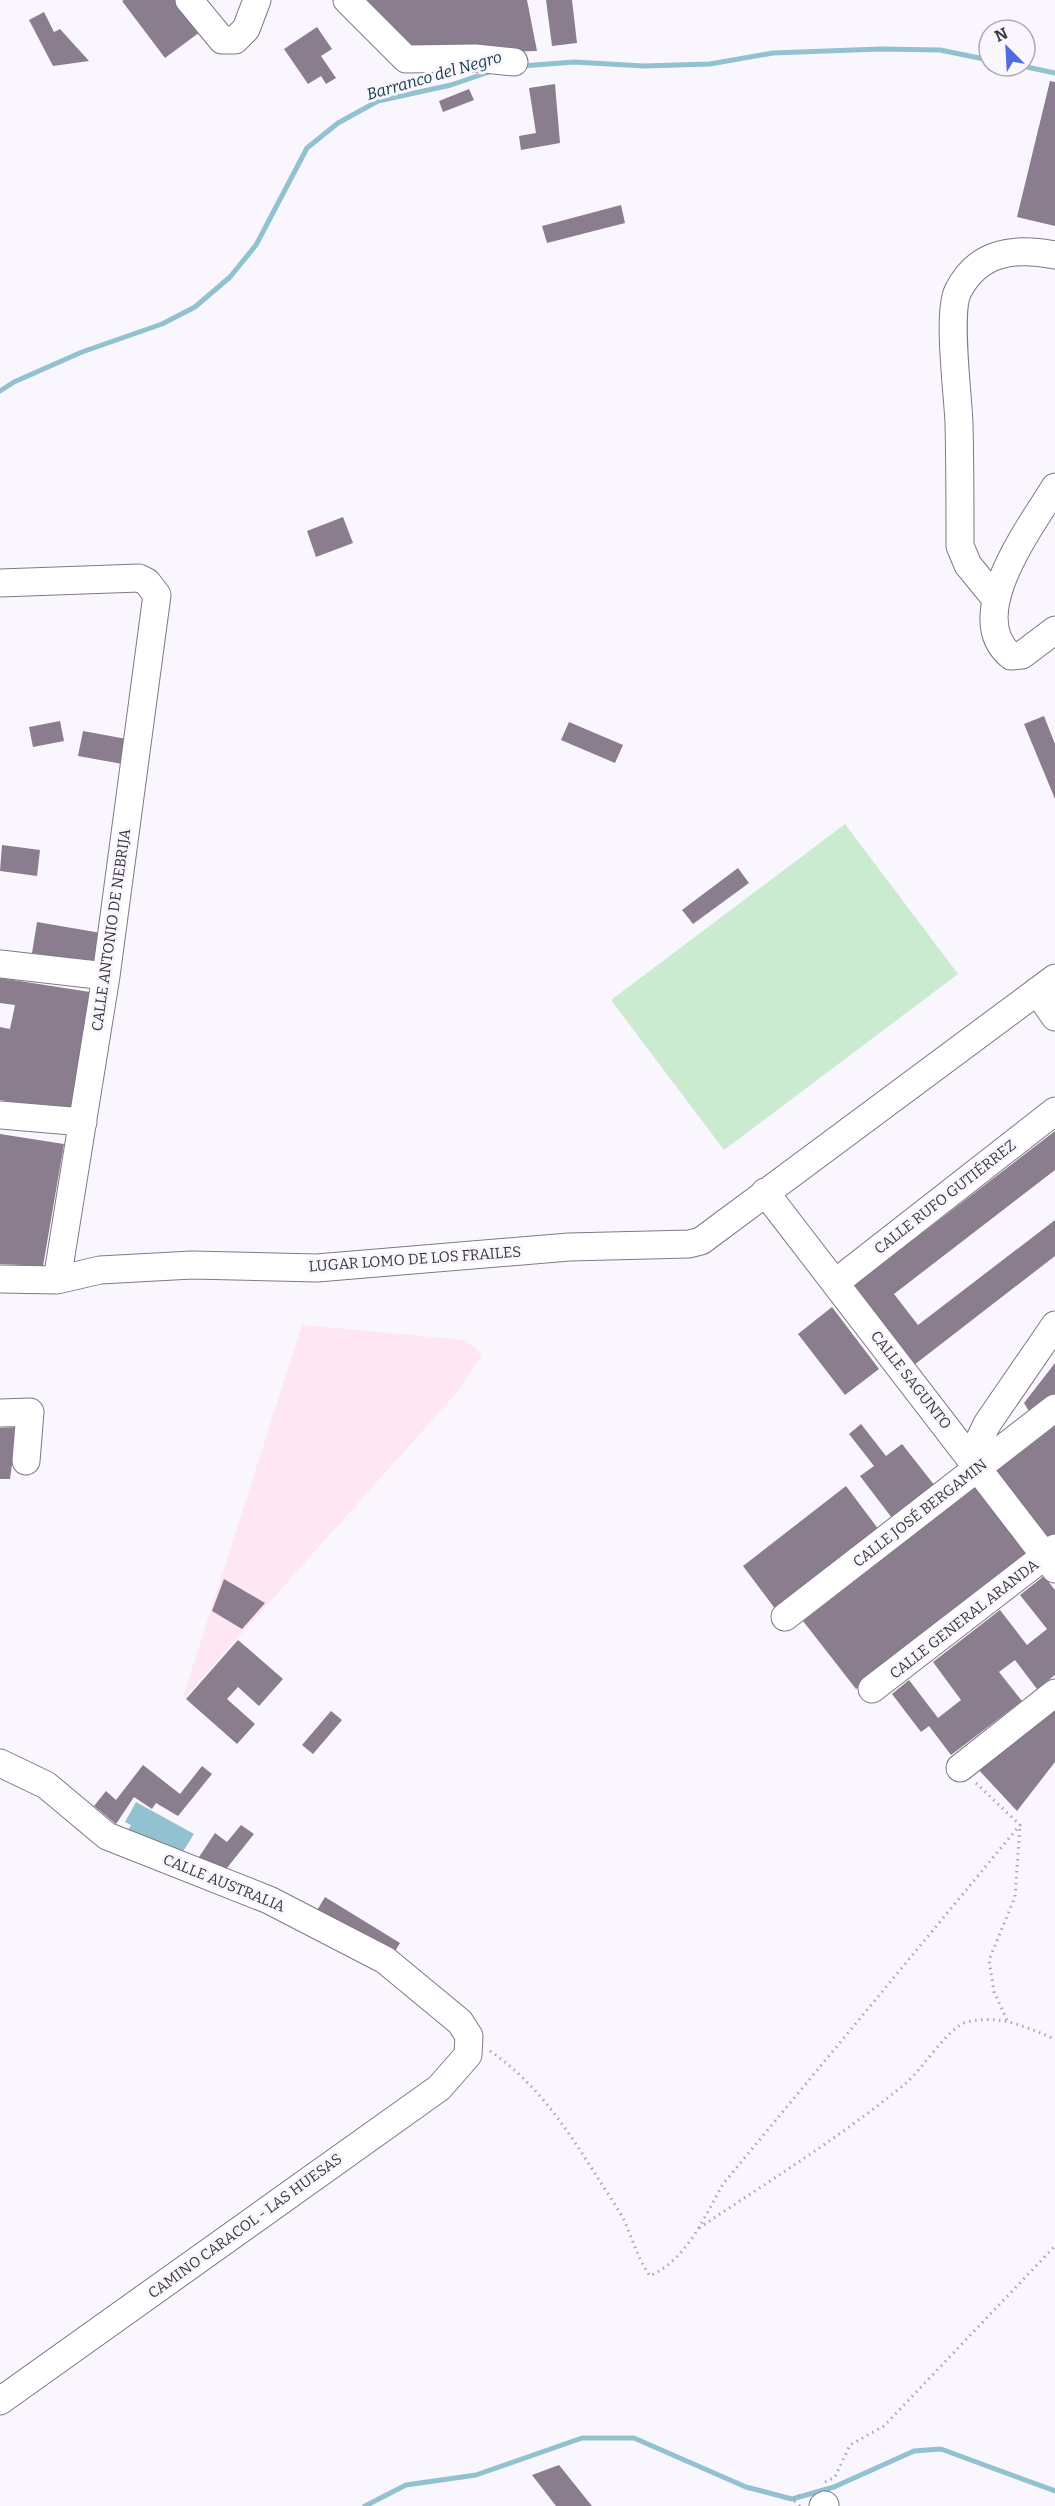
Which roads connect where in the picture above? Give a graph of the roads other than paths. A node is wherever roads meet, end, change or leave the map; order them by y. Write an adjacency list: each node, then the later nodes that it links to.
1 (189, 0): 2 (street)
2 (257, 0)
3 (346, 0): 4 (street)
4 (514, 62)
5 (1055, 255): 8 (street)
6 (1055, 486): 8 (street)
7 (0, 583): 11 (street, CALLE ANTONIO DE NEBRIJA)
8 (995, 598): 9 (street)
9 (1055, 630)
10 (0, 964): 11 (street)
11 (106, 976): 16 (street, CALLE ANTONIO DE NEBRIJA)
12 (1046, 985): 13 (street); 17 (street)
13 (1055, 1017)
14 (1055, 1111): 20 (street, CALLE RUFO GUTIÉRREZ)
15 (0, 1115): 16 (street)
16 (83, 1122): 19 (street, CALLE ANTONIO DE NEBRIJA)
17 (765, 1192): 19 (street, LUGAR LOMO DE LOS FRAILES); 20 (street, CALLE SAGUNTO)
18 (0, 1279): 19 (street, LUGAR LOMO DE LOS FRAILES)
19 (57, 1280)
20 (835, 1283): 26 (street, CALLE SAGUNTO)
21 (1055, 1325): 22 (street)
22 (1005, 1401): 25 (street); 27 (street)
23 (1055, 1408): 27 (street, CALLE JOSÉ BERGAMIN)
24 (0, 1413): 28 (street)
25 (987, 1424): 26 (street); 29 (street)
26 (946, 1425): 29 (street, CALLE SAGUNTO)
27 (1022, 1433): 29 (street, CALLE JOSÉ BERGAMIN)
28 (26, 1461)
29 (978, 1467): 30 (street, CALLE SAGUNTO); 31 (street, CALLE JOSÉ BERGAMIN)
30 (1051, 1557): 32 (street, CALLE GENERAL ARANDA)
31 (785, 1617)
32 (872, 1689)
33 (1055, 1693): 35 (street)
34 (0, 1763): 36 (street, CALLE AUSTRALIA)
35 (960, 1768)
36 (469, 2037): 37 (street, CAMINO CARACOL - LAS HUESAS)
37 (0, 2401)

